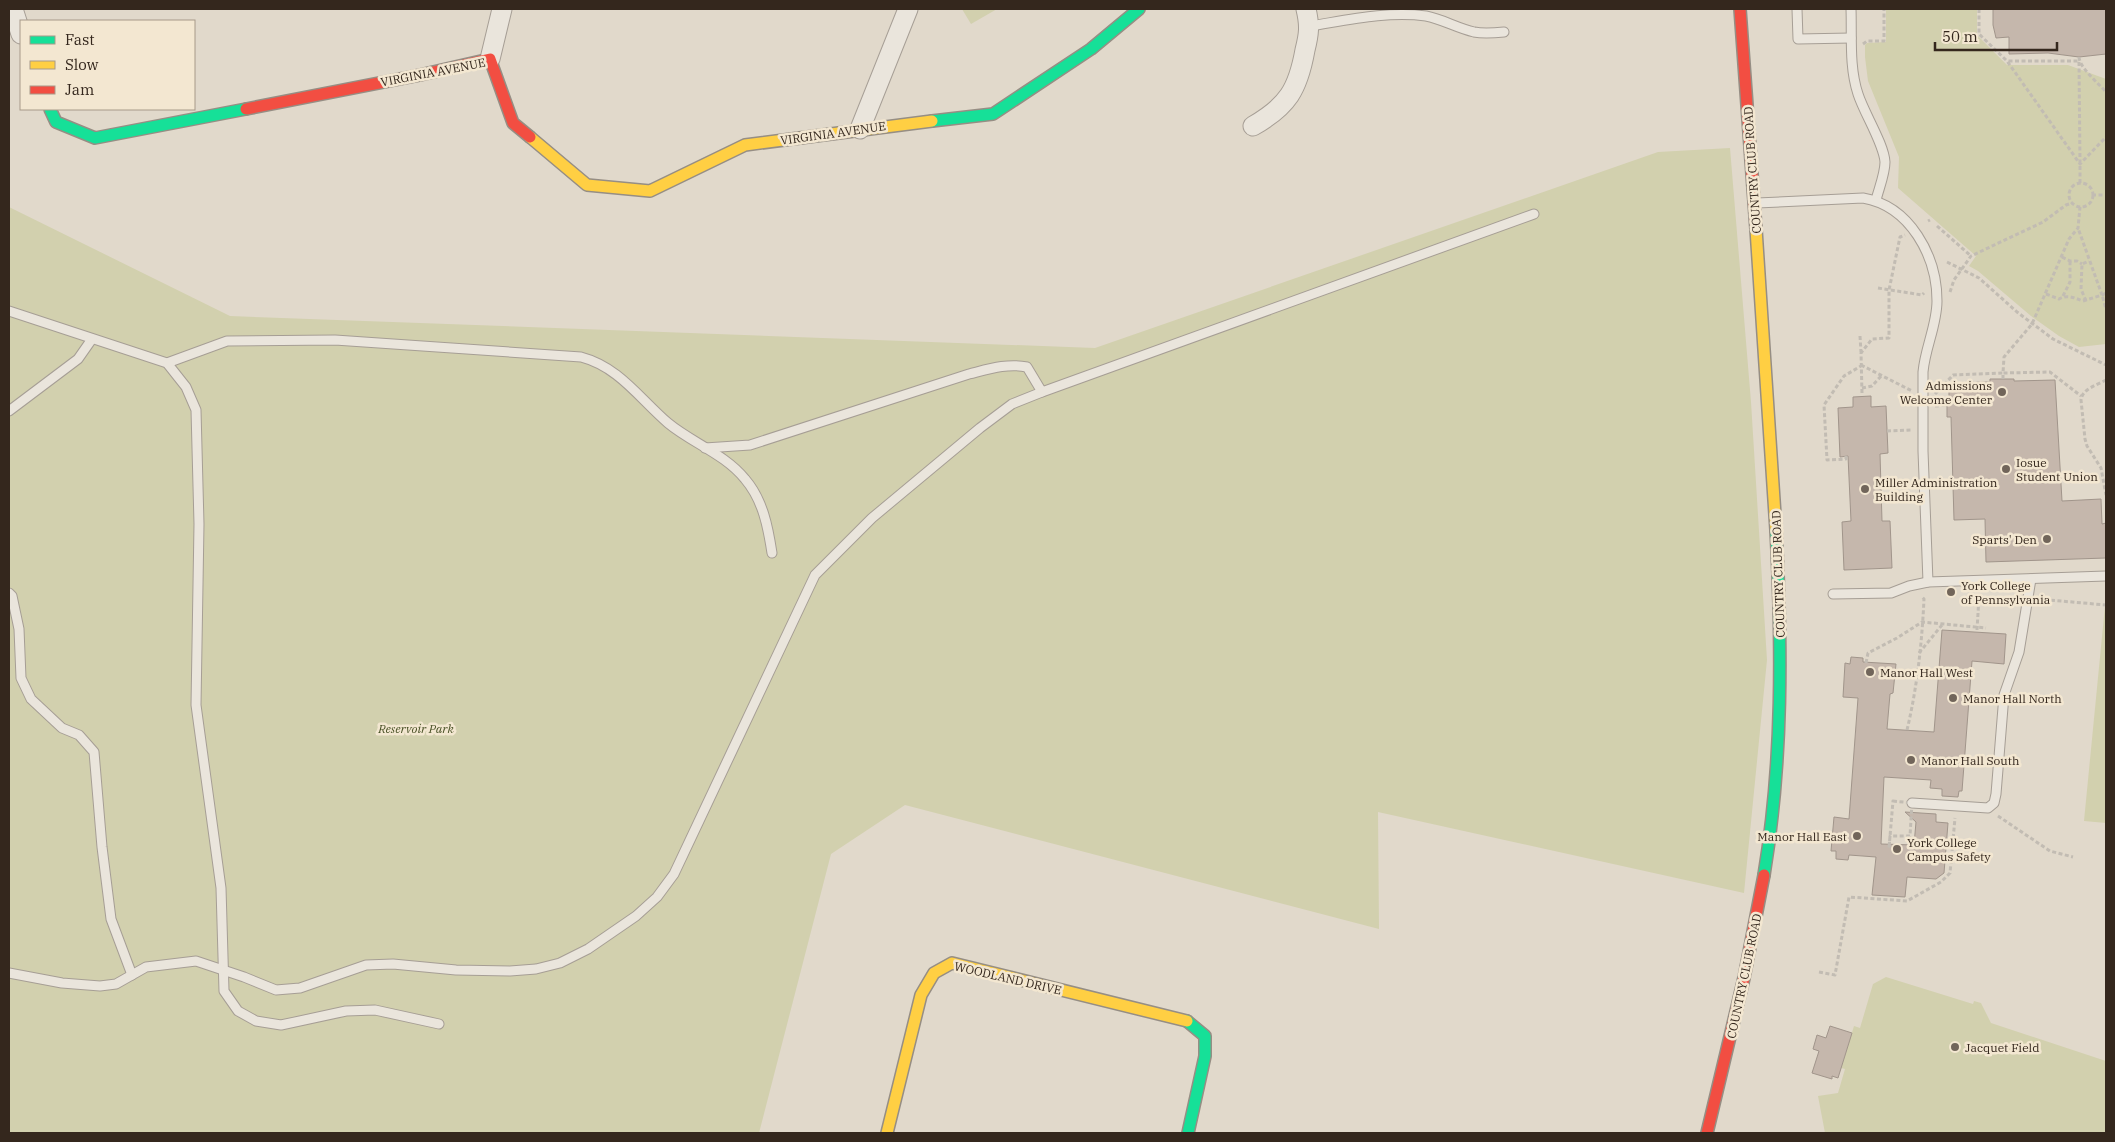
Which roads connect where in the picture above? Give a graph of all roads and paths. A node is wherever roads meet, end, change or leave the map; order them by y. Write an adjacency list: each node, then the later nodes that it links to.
1 (13, 9): 11 (street)
2 (502, 9): 15 (street)
3 (908, 9): 21 (street)
4 (1139, 9): 21 (street, VIRGINIA AVENUE)
5 (1740, 9): 29 (street, COUNTRY CLUB ROAD)
6 (1797, 9): 13 (lane)
7 (1851, 9): 13 (lane)
8 (1884, 9): 14 (path)
9 (1979, 9): 17 (path)
10 (1308, 17): 12 (lane); 20 (street)
11 (20, 31)
12 (1504, 32)
13 (1851, 38): 27 (lane)
14 (1863, 44)
15 (490, 59): 19 (street, VIRGINIA AVENUE); 21 (street, VIRGINIA AVENUE)
16 (2079, 59): 17 (path); 18 (path); 23 (path)
17 (2008, 61): 23 (path)
18 (2106, 92)
19 (50, 110)
20 (1253, 126)
21 (860, 129)
22 (2106, 137): 23 (path)
23 (2080, 164): 24 (path)
24 (2080, 183): 25 (path); 28 (path)
25 (2092, 195): 26 (path); 30 (path)
26 (2106, 195)
27 (1876, 200): 29 (lane); 82 (lane)
28 (2072, 203): 30 (path); 35 (path)
29 (1755, 204): 109 (street, COUNTRY CLUB ROAD)
30 (2080, 207): 33 (path)
31 (1534, 214): 68 (lane)
32 (1937, 226): 35 (path)
33 (2078, 228): 36 (path); 37 (path)
34 (1905, 235): 45 (path)
35 (1971, 256): 41 (path)
36 (2062, 257): 39 (path); 47 (path)
37 (2089, 260): 40 (path); 48 (path)
38 (1947, 262): 41 (path)
39 (2070, 262): 40 (path); 50 (path)
40 (2082, 264): 51 (path)
41 (1962, 268): 42 (path); 54 (path)
42 (1954, 280): 43 (path); 49 (path)
43 (1947, 284)
44 (1878, 288): 45 (path)
45 (1890, 290): 46 (path); 57 (path)
46 (1928, 291)
47 (2046, 294): 50 (path); 54 (path)
48 (2104, 294): 51 (path); 52 (path)
49 (1950, 296)
50 (2062, 297): 51 (path)
51 (2086, 301)
52 (2106, 309)
53 (9, 311): 56 (lane)
54 (2032, 324): 60 (path); 61 (path)
55 (1860, 336): 57 (path)
56 (92, 339): 58 (lane); 73 (lane)
57 (1861, 352): 59 (path)
58 (167, 363): 76 (lane); 102 (lane)
59 (1861, 365): 62 (path); 66 (path); 77 (path)
60 (2106, 365)
61 (2003, 373): 63 (path); 65 (path); 70 (path)
62 (1882, 375): 66 (path); 67 (path)
63 (2004, 379)
64 (2106, 380): 70 (path)
65 (1935, 385)
66 (1862, 388): 69 (path)
67 (1913, 391)
68 (1042, 392): 76 (lane); 102 (lane)
69 (1862, 393)
70 (2081, 396): 78 (path)
71 (1947, 405): 72 (path)
72 (1933, 406)
73 (9, 411)
74 (1912, 430): 75 (path)
75 (1887, 431)
76 (705, 448): 79 (lane)
77 (1846, 456)
78 (2106, 495)
79 (772, 554)
80 (2106, 576): 81 (lane)
81 (2031, 579): 82 (lane); 98 (lane)
82 (1928, 582): 84 (lane)
83 (9, 593): 105 (lane)
84 (1833, 594)
85 (1922, 597): 91 (path)
86 (1974, 597): 89 (path)
87 (1979, 597): 89 (path)
88 (2037, 599): 90 (path)
89 (1980, 605): 94 (path)
90 (2106, 605)
91 (1922, 622): 92 (path); 95 (path); 96 (path)
92 (1942, 625): 94 (path); 95 (path)
93 (1986, 628): 94 (path)
94 (1977, 629)
95 (1918, 653): 97 (path)
96 (1866, 662)
97 (1907, 730)
98 (1912, 803): 98 (path)
99 (1955, 815): 103 (path)
100 (1992, 818): 101 (path)
101 (2073, 857)
102 (224, 970): 105 (lane); 106 (lane)
103 (1819, 972)
104 (9, 974): 105 (lane)
105 (132, 975)
106 (438, 1024)
107 (887, 1133): 108 (street, WOODLAND DRIVE)
108 (1188, 1133)
109 (1707, 1133)

